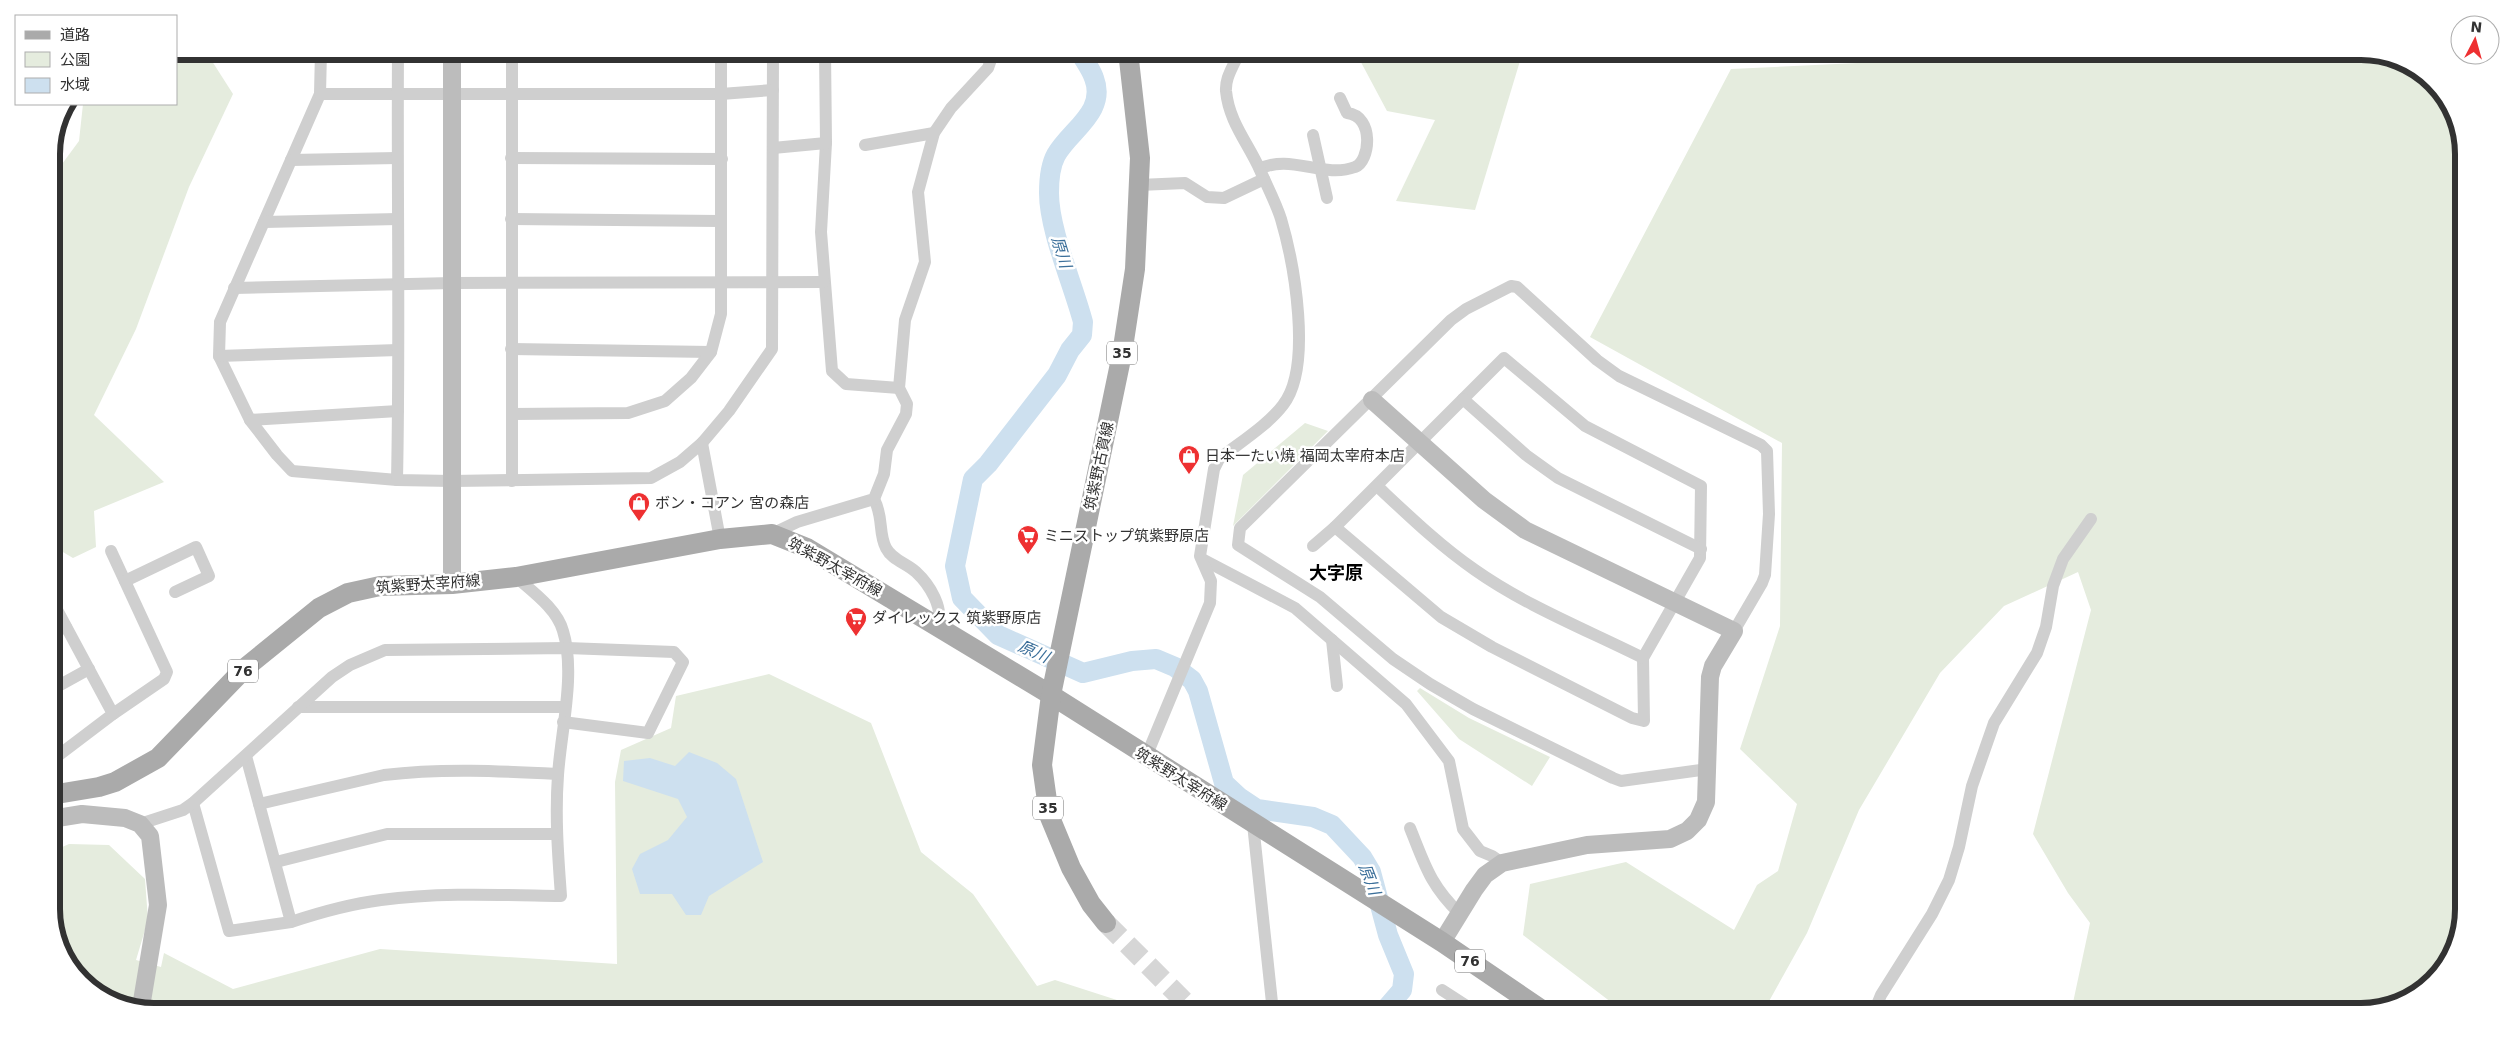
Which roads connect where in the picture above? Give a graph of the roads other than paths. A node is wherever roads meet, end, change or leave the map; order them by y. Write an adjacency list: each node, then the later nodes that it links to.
1 (321, 60): 14 (street)
2 (398, 60): 12 (street)
3 (452, 60): 13 (street)
4 (512, 60): 15 (street)
5 (721, 60): 16 (street)
6 (773, 60): 11 (street)
7 (825, 60): 20 (street)
8 (991, 60): 18 (street)
9 (1129, 60): 29 (main road, 筑紫野古賀線 / 35)
10 (1235, 60): 28 (street)
11 (773, 90): 16 (street); 22 (street)
12 (398, 93): 13 (street); 14 (street); 23 (street)
13 (452, 93): 15 (street); 38 (street)
14 (320, 94): 26 (street)
15 (512, 94): 16 (street); 24 (street)
16 (721, 94): 25 (street)
17 (1340, 98): 27 (street)
18 (934, 133): 21 (street); 46 (street)
19 (1313, 134): 27 (street)
20 (826, 143): 22 (street); 37 (street)
21 (865, 145)
22 (773, 148): 35 (street)
23 (397, 158): 26 (street); 31 (street)
24 (511, 158): 25 (street); 32 (street)
25 (722, 159): 33 (street)
26 (291, 160): 34 (street)
27 (1322, 170): 28 (street); 30 (street)
28 (1262, 174): 29 (street); 66 (street)
29 (1139, 185): 83 (main road, 筑紫野古賀線 / 35)
30 (1327, 198)
31 (398, 219): 34 (street); 40 (street)
32 (511, 219): 33 (street); 39 (street)
33 (720, 221): 36 (street)
34 (264, 222): 41 (street)
35 (773, 281): 36 (street); 37 (street); 53 (street)
36 (722, 282): 39 (street); 44 (street)
37 (824, 282): 46 (street)
38 (453, 283): 39 (street); 40 (street); 56 (street)
39 (512, 283): 42 (street)
40 (400, 284): 41 (street); 43 (street)
41 (234, 288): 45 (street)
42 (511, 349): 44 (street); 50 (street)
43 (398, 350): 45 (street); 49 (street)
44 (711, 352): 50 (street)
45 (219, 356): 51 (street)
46 (899, 388): 58 (street)
47 (1463, 399): 52 (street); 64 (street); 64 (street)
48 (1372, 400): 52 (street); 76 (street); 91 (street)
49 (398, 411): 51 (street); 54 (street)
50 (512, 414): 55 (street)
51 (250, 420): 54 (street)
52 (1419, 442): 57 (street); 71 (street)
53 (702, 443): 55 (street); 62 (street)
54 (397, 480): 56 (street)
55 (512, 480): 56 (street)
56 (452, 481): 69 (street)
57 (1377, 486): 60 (street); 79 (street)
58 (874, 499): 61 (street); 74 (street)
59 (2091, 519): 112 (street)
60 (1335, 527): 63 (street); 79 (street)
61 (772, 534): 62 (main road, 筑紫野太宰府線 / 76); 74 (main road, 筑紫野太宰府線 / 76)
62 (720, 539): 67 (main road, 筑紫野太宰府線 / 76)
63 (1313, 546)
64 (1701, 550): 71 (street)
65 (112, 551): 68 (street)
66 (1202, 559): 77 (street); 90 (street)
67 (516, 577): 69 (main road, 筑紫野太宰府線 / 76); 78 (street)
68 (125, 581): 70 (street); 86 (street)
69 (452, 584): 93 (main road, 筑紫野太宰府線 / 76)
70 (175, 592)
71 (1675, 603): 76 (street); 79 (street)
72 (60, 615): 73 (street)
73 (66, 626): 75 (street); 80 (street)
74 (938, 627): 83 (main road, 筑紫野太宰府線 / 76)
75 (60, 629)
76 (1734, 631): 91 (street)
77 (1332, 640): 82 (street); 102 (street)
78 (567, 648): 84 (street); 85 (street); 87 (street)
79 (1643, 658)
80 (89, 669): 81 (street); 86 (street)
81 (60, 685)
82 (1337, 686)
83 (1052, 687): 90 (main road, 筑紫野太宰府線 / 76); 105 (main road, 筑紫野古賀線 / 35)
84 (298, 707): 85 (street); 89 (street)
85 (564, 707): 87 (street)
86 (113, 714): 88 (street)
87 (563, 722): 92 (street)
88 (60, 755)
89 (246, 756): 94 (street); 95 (street)
90 (1146, 757): 98 (main road, 筑紫野太宰府線 / 76)
91 (1708, 768): 102 (street)
92 (558, 774): 95 (street); 100 (street)
93 (60, 794)
94 (193, 803): 97 (street); 104 (street)
95 (260, 804): 101 (street)
96 (60, 818): 97 (street)
97 (140, 824): 108 (street)
98 (1253, 824): 106 (main road, 筑紫野太宰府線 / 76); 109 (street)
99 (1410, 828): 103 (street)
100 (557, 834): 101 (street); 104 (street)
101 (276, 862): 104 (street)
102 (1502, 863): 103 (street)
103 (1460, 914): 106 (street)
104 (291, 922)
105 (1106, 924)
106 (1442, 942): 111 (main road, 筑紫野太宰府線 / 76)
107 (1442, 990): 110 (street)
108 (142, 1001)
109 (1272, 1003)
110 (1462, 1003)
111 (1532, 1003)
112 (1878, 1003)

